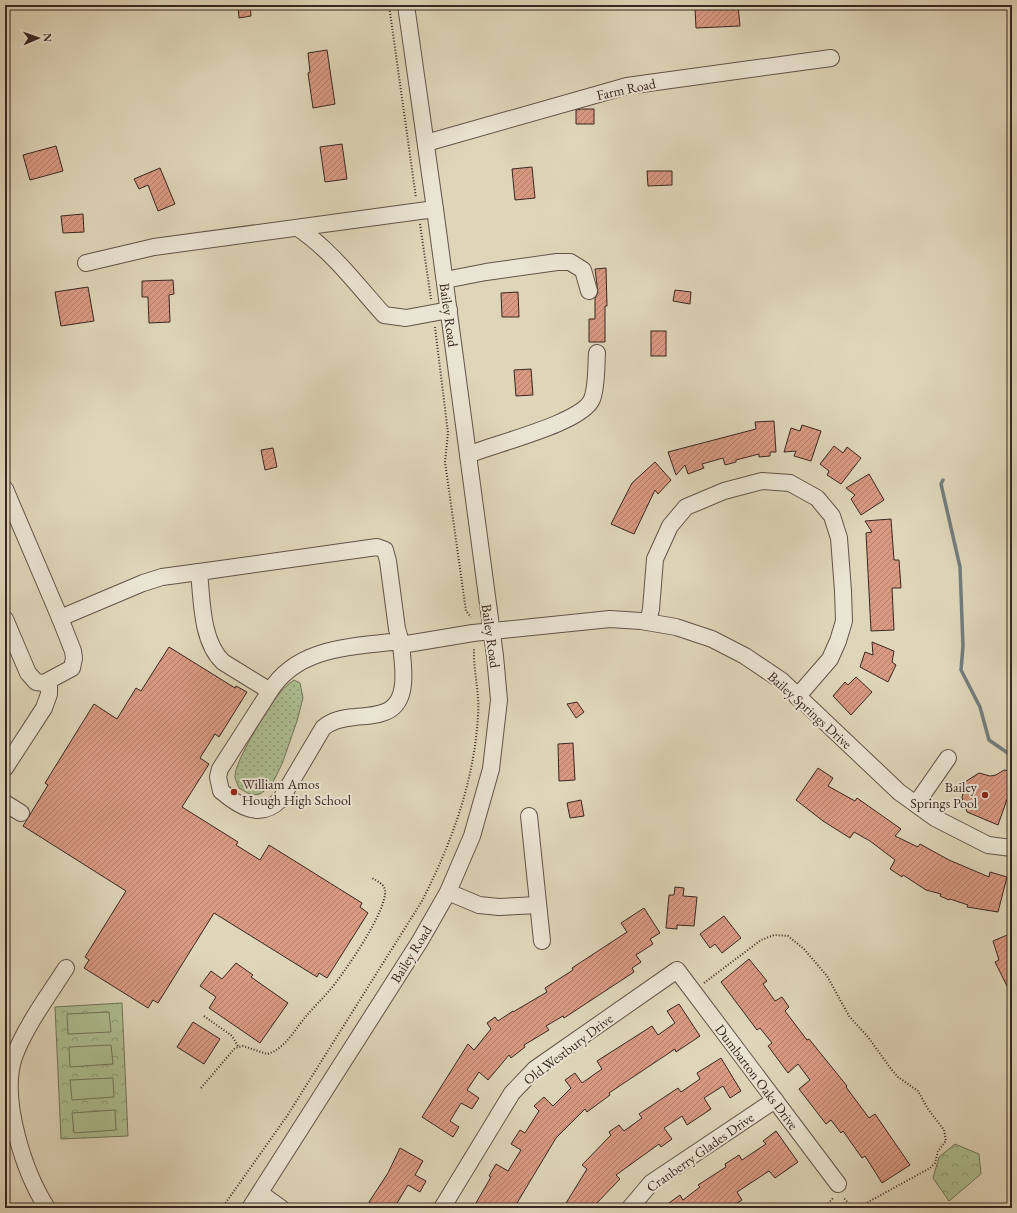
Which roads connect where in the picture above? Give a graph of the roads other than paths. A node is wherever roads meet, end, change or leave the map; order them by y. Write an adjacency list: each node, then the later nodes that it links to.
1 (406, 5): 3 (street, Bailey Road)
2 (831, 58): 3 (street, Farm Road)
3 (426, 142): 4 (street, Bailey Road)
4 (435, 209): 5 (street); 7 (street, Bailey Road)
5 (298, 228): 6 (street); 9 (street)
6 (86, 264)
7 (445, 280): 8 (street); 9 (street, Bailey Road)
8 (589, 291)
9 (449, 310): 11 (street, Bailey Road)
10 (597, 353): 11 (street)
11 (468, 455): 17 (street, Bailey Road)
12 (5, 489): 14 (street)
13 (199, 572): 14 (street); 18 (street); 20 (street)
14 (60, 618): 19 (street)
15 (5, 619): 19 (street)
16 (648, 622): 17 (street, Bailey Springs Drive); 21 (street, Bailey Springs Drive); 21 (street)
17 (491, 631): 18 (street, Bailey Springs Drive); 29 (street, Bailey Road)
18 (401, 643): 20 (street, Bailey Springs Drive); 20 (street, Bailey Springs Drive)
19 (49, 681): 23 (street)
20 (270, 691)
21 (797, 697): 25 (street, Bailey Springs Drive)
22 (948, 758): 25 (street)
23 (5, 768)
24 (5, 803): 26 (street)
25 (916, 804): 28 (street, Bailey Springs Drive)
26 (21, 813)
27 (529, 816): 30 (street)
28 (1012, 848)
29 (448, 892): 30 (street); 36 (street, Bailey Road)
30 (538, 905): 31 (street)
31 (542, 941)
32 (66, 968): 37 (street)
33 (677, 970): 34 (street, Dumbarton Oaks Drive); 40 (street, Old Westbury Drive)
34 (774, 1100): 35 (street, Dumbarton Oaks Drive); 41 (street, Cranberry Glades Drive)
35 (838, 1188)
36 (260, 1193): 38 (street, Bailey Road); 39 (street)
37 (47, 1208)
38 (250, 1208)
39 (282, 1208)
40 (442, 1208)
41 (630, 1208)

